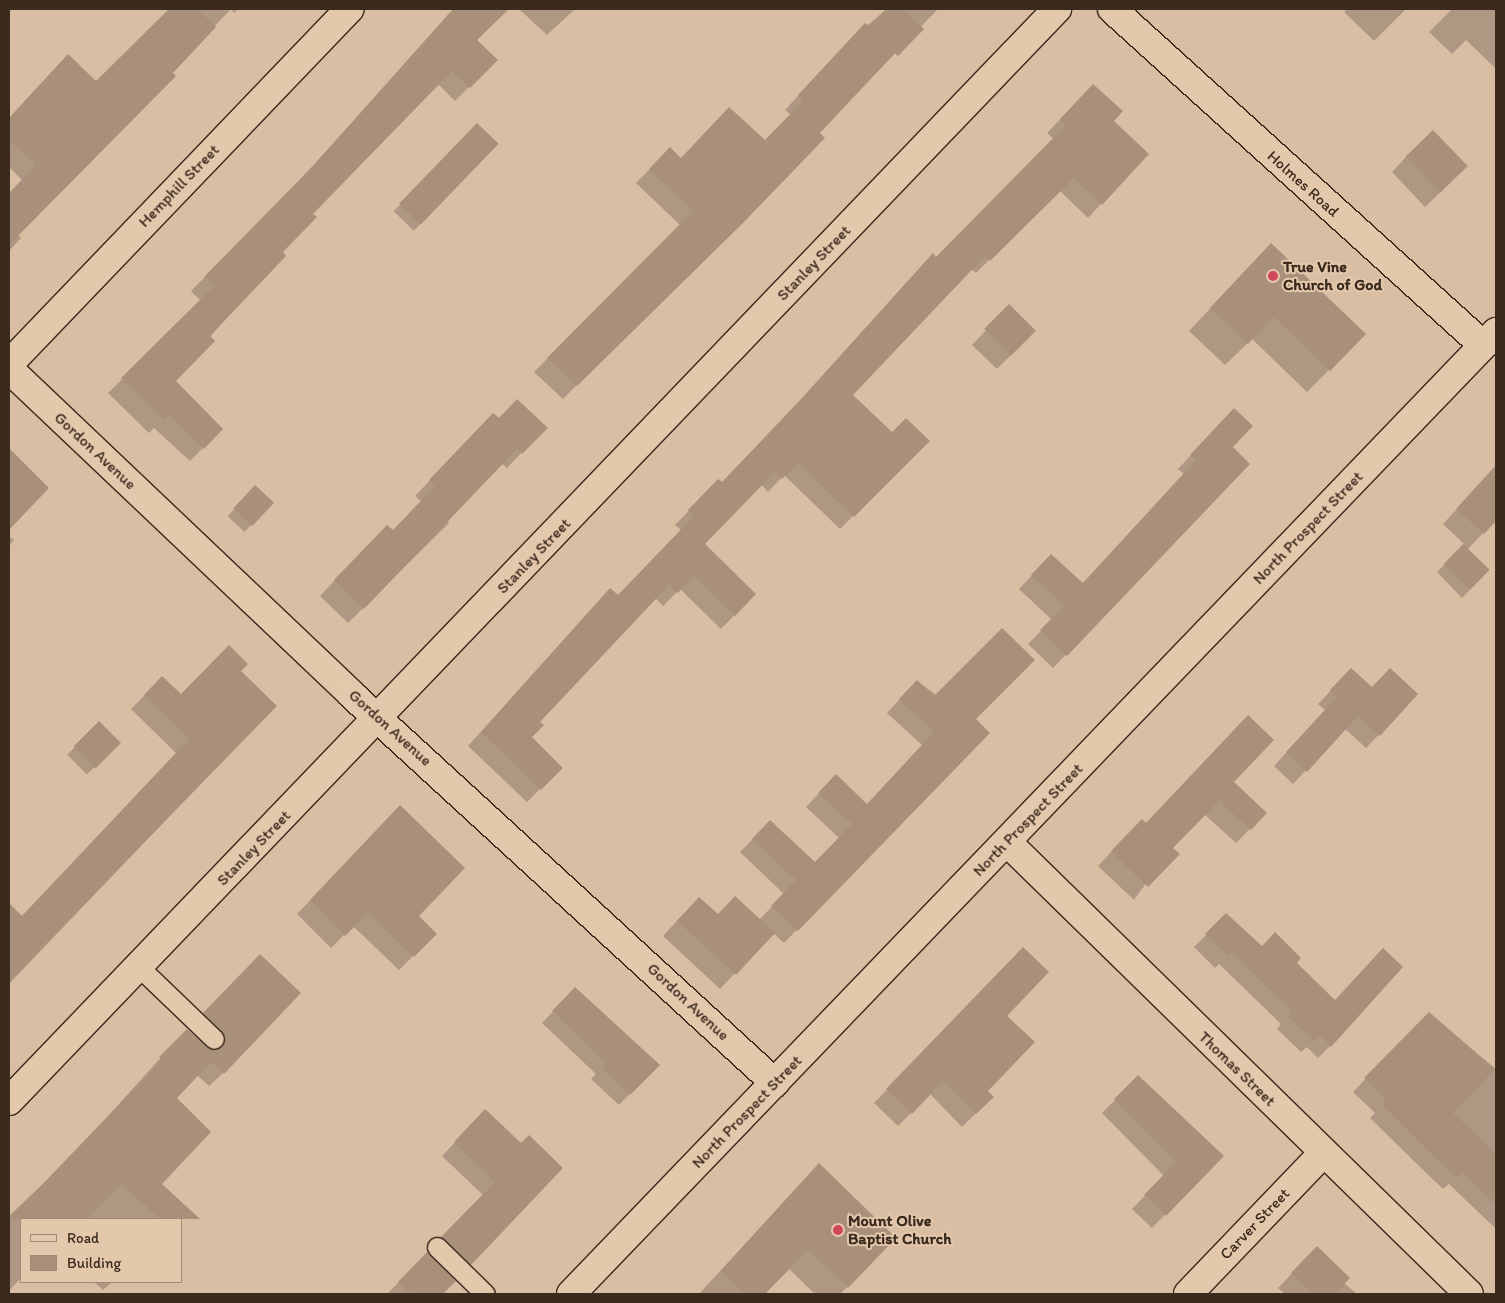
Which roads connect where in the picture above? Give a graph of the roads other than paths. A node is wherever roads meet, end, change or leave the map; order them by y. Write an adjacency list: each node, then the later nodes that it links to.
1 (350, 9): 5 (street, Hemphill Street)
2 (1057, 9): 7 (street, Stanley Street)
3 (1112, 9): 4 (street, Holmes Road)
4 (1492, 344): 8 (street, North Prospect Street)
5 (9, 364)
6 (9, 369): 7 (street, Gordon Avenue)
7 (379, 719): 9 (street, Stanley Street); 11 (street, Gordon Avenue)
8 (1007, 842): 11 (street, North Prospect Street); 13 (street, Thomas Street)
9 (138, 966): 10 (lane); 12 (street, Stanley Street)
10 (214, 1038)
11 (775, 1083): 16 (street, North Prospect Street)
12 (9, 1101)
13 (1323, 1153): 17 (street, Carver Street); 18 (street, Thomas Street)
14 (437, 1247): 15 (lane)
15 (485, 1294)
16 (571, 1294)
17 (1188, 1294)
18 (1469, 1294)

